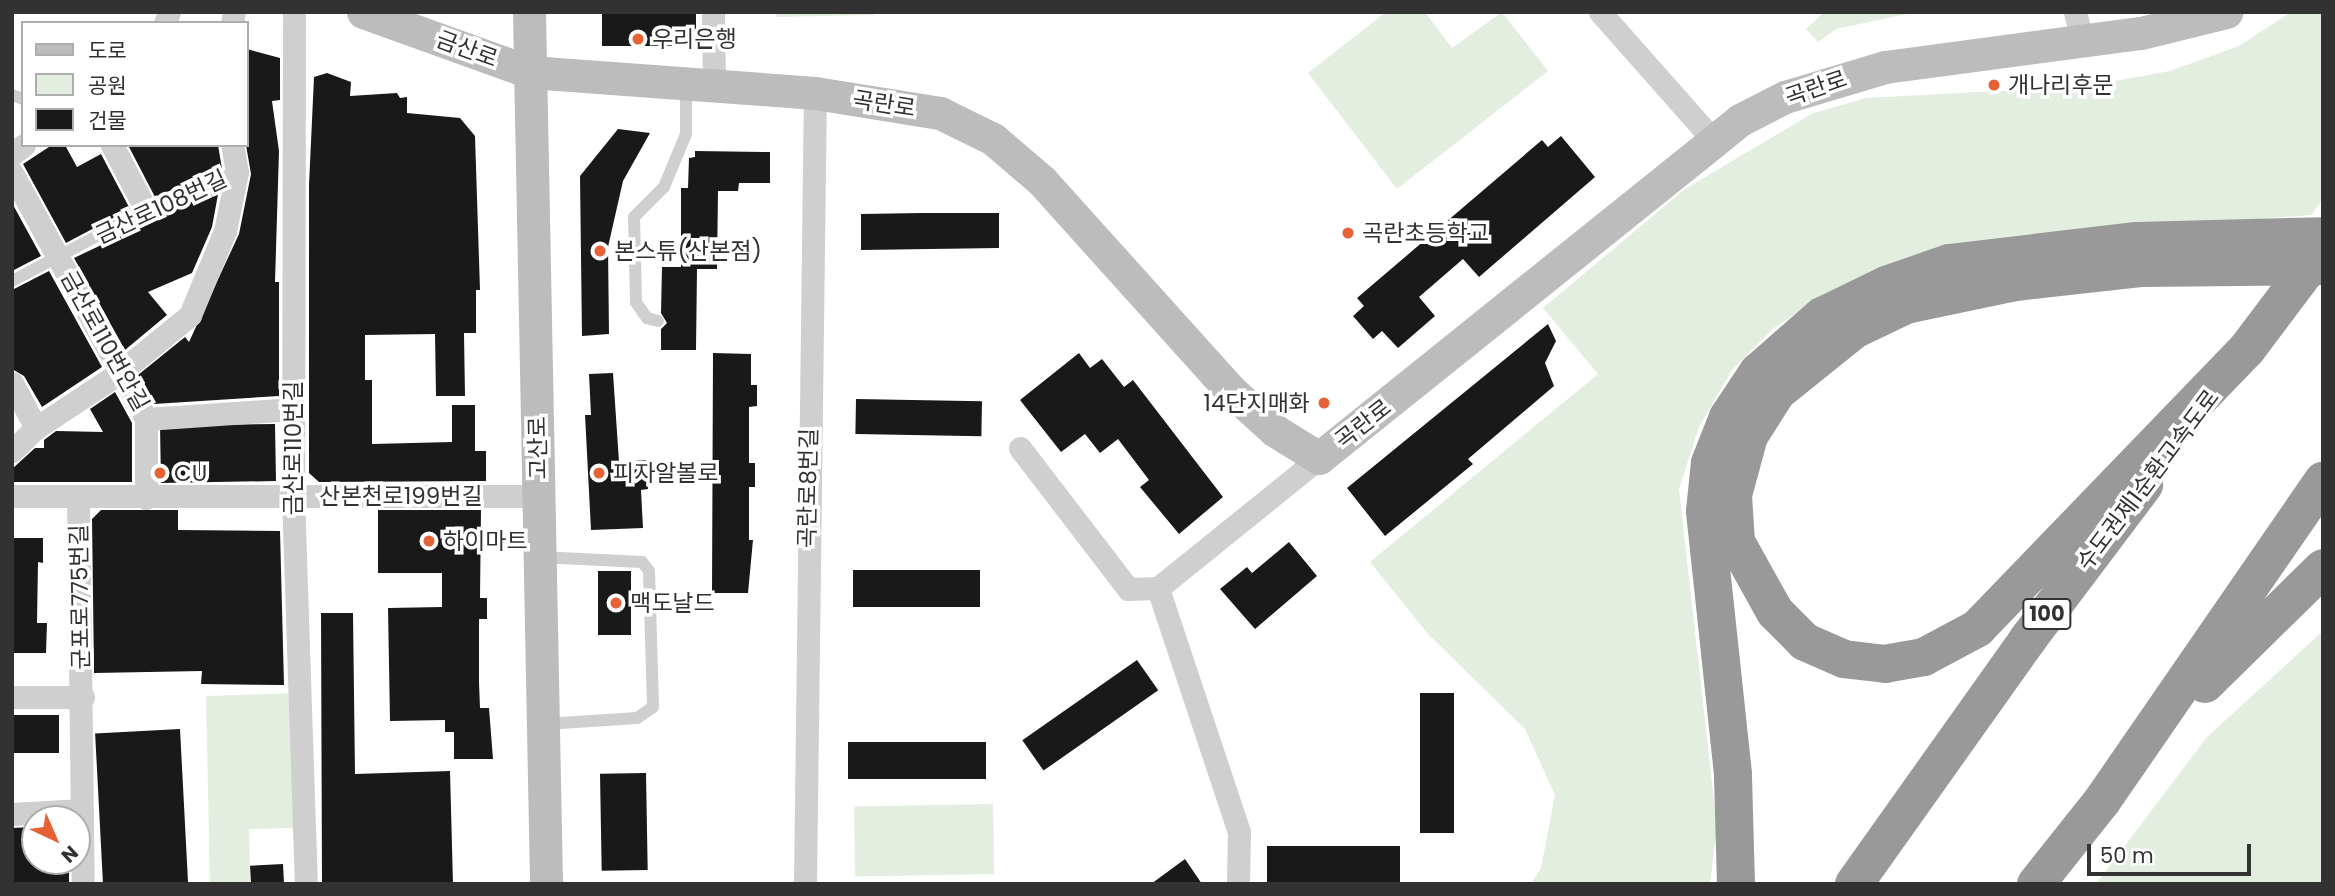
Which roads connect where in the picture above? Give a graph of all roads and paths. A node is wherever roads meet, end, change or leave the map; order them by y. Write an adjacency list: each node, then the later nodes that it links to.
1 (295, 12): 26 (street, 금산로110번길)
2 (363, 12): 8 (street, 금산로)
3 (529, 12): 8 (street, 고산로)
4 (713, 12): 9 (street)
5 (1600, 12): 11 (street)
6 (2226, 12): 7 (street, 곡란로)
7 (2078, 27): 11 (street, 곡란로)
8 (530, 72): 9 (street, 곡란로); 35 (street, 고산로)
9 (700, 84): 10 (street, 곡란로); 22 (lane)
10 (816, 93): 31 (street, 곡란로); 48 (street, 곡란로8번길)
11 (1714, 141): 31 (street, 곡란로)
12 (113, 147): 16 (street)
13 (232, 147): 14 (street, 금산로108번길)
14 (237, 172): 16 (lane, 금산로108번길); 24 (street, 금산로108번길)
15 (12, 173): 19 (street, 금산로110번안길)
16 (146, 210): 19 (lane, 금산로108번길)
17 (2323, 236): 50 (highway)
18 (2323, 248): 23 (highway, 수도권제1순환고속도로 / 100, bridge)
19 (59, 256): 21 (lane, 금산로108번길); 24 (street, 금산로110번안길)
20 (2323, 265): 23 (highway)
21 (12, 281)
22 (659, 321)
23 (2247, 349): 51 (highway, 수도권제1순환고속도로 / 100)
24 (119, 373): 27 (street, 금산로110번안길); 28 (street, 금산로108번길)
25 (12, 383): 28 (street)
26 (293, 409): 27 (street, 금산로110번안길); 34 (street, 금산로110번길)
27 (146, 419): 37 (street)
28 (36, 428): 30 (street, 금산로108번길)
29 (1020, 448): 40 (street)
30 (12, 451)
31 (1320, 458): 40 (street)
32 (2323, 481): 44 (highway)
33 (12, 496): 36 (street, 산본천로199번길)
34 (293, 496): 35 (street, 산본천로199번길); 37 (street, 산본천로199번길); 46 (street, 금산로110번길)
35 (539, 496): 38 (street, 고산로)
36 (78, 497): 37 (street, 산본천로199번길); 42 (street, 군포로775번길)
37 (146, 498)
38 (540, 557): 43 (street, 고산로); 43 (lane)
39 (2323, 568): 44 (highway)
40 (1158, 588): 49 (street)
41 (12, 696): 42 (street, 군포로775번길)
42 (83, 697): 45 (street, 군포로775번길)
43 (545, 724): 47 (street, 고산로)
44 (2102, 801): 52 (highway)
45 (82, 805)
46 (306, 884)
47 (546, 884)
48 (805, 884)
49 (1238, 884)
50 (1736, 884)
51 (1854, 884)
52 (2036, 884)

